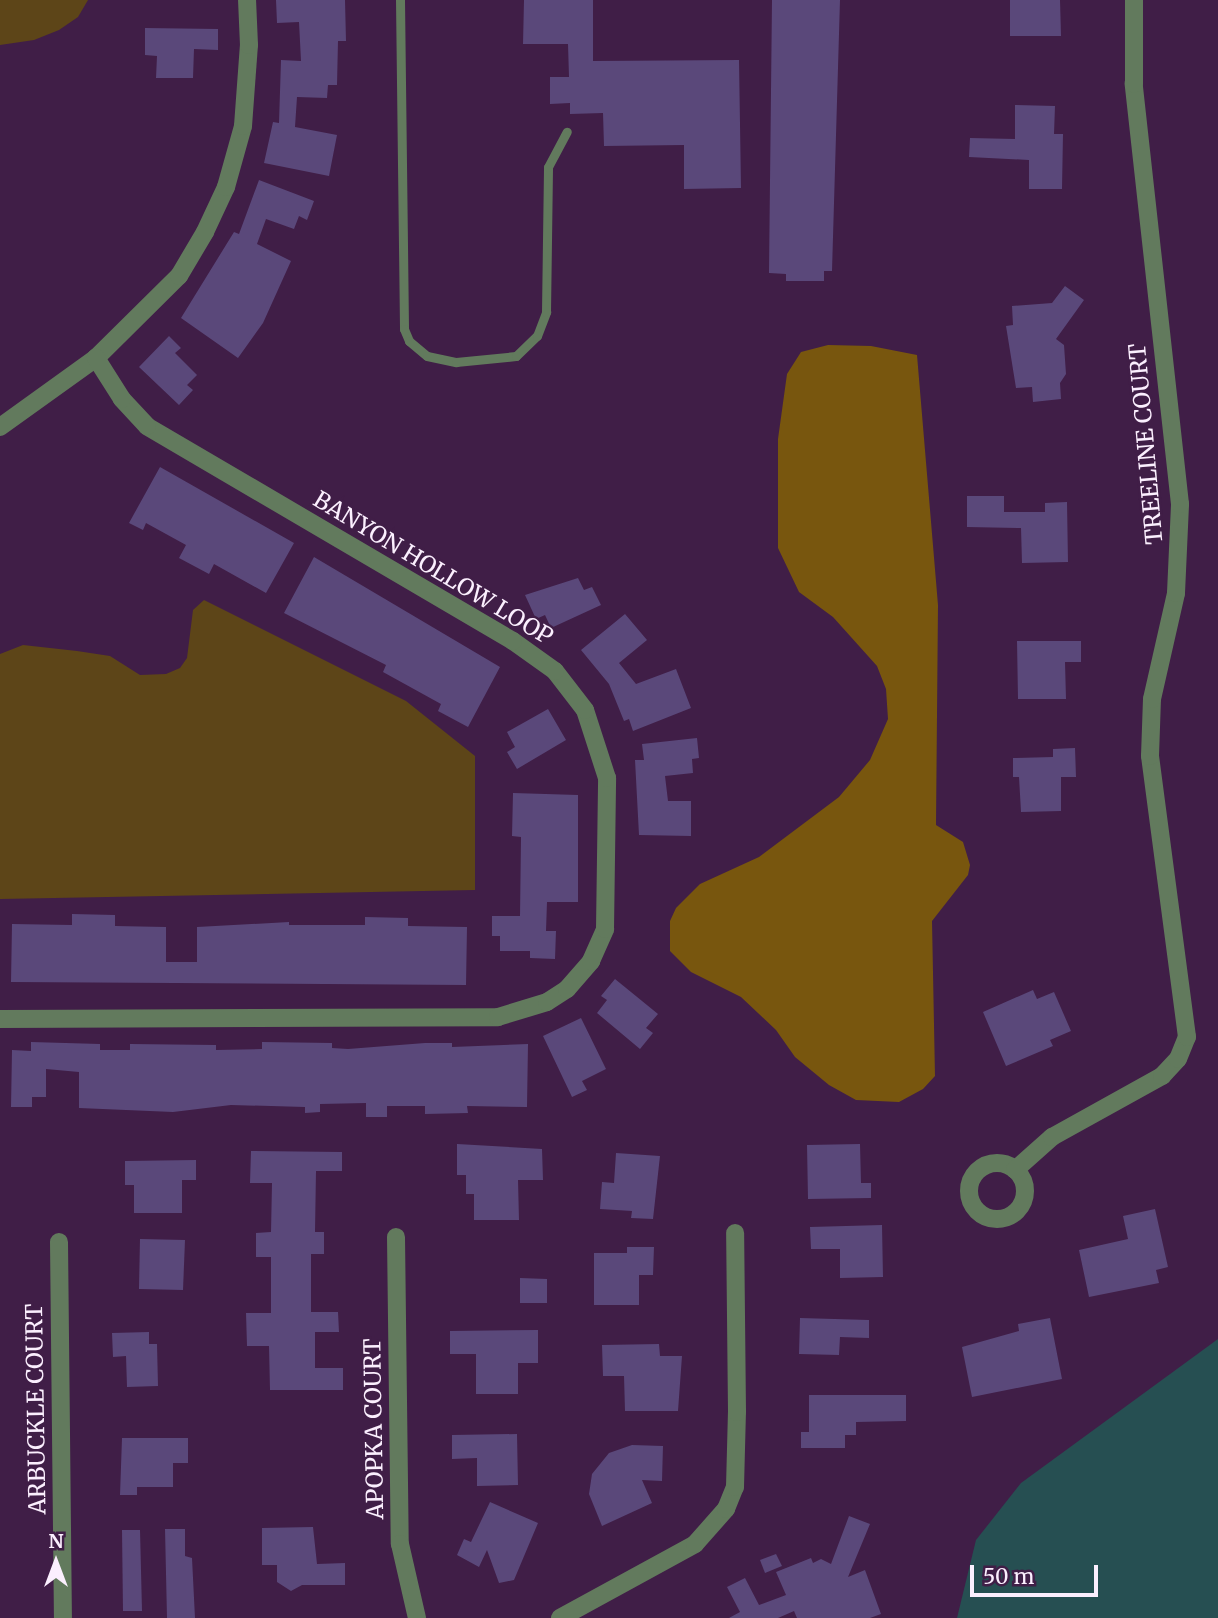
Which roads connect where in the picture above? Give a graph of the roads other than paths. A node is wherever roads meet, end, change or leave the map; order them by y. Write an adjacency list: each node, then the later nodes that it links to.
1 (247, 0): 5 (street)
2 (400, 0): 4 (lane)
3 (1134, 0): 8 (street, TREELINE COURT)
4 (566, 132)
5 (96, 358): 6 (street); 7 (street, BANYON HOLLOW LOOP)
6 (0, 427)
7 (0, 1019)
8 (1015, 1170)
9 (735, 1233): 14 (street)
10 (396, 1237): 13 (street, APOPKA COURT)
11 (59, 1242): 12 (street, ARBUCKLE COURT)
12 (63, 1618)
13 (417, 1618)
14 (560, 1618)

